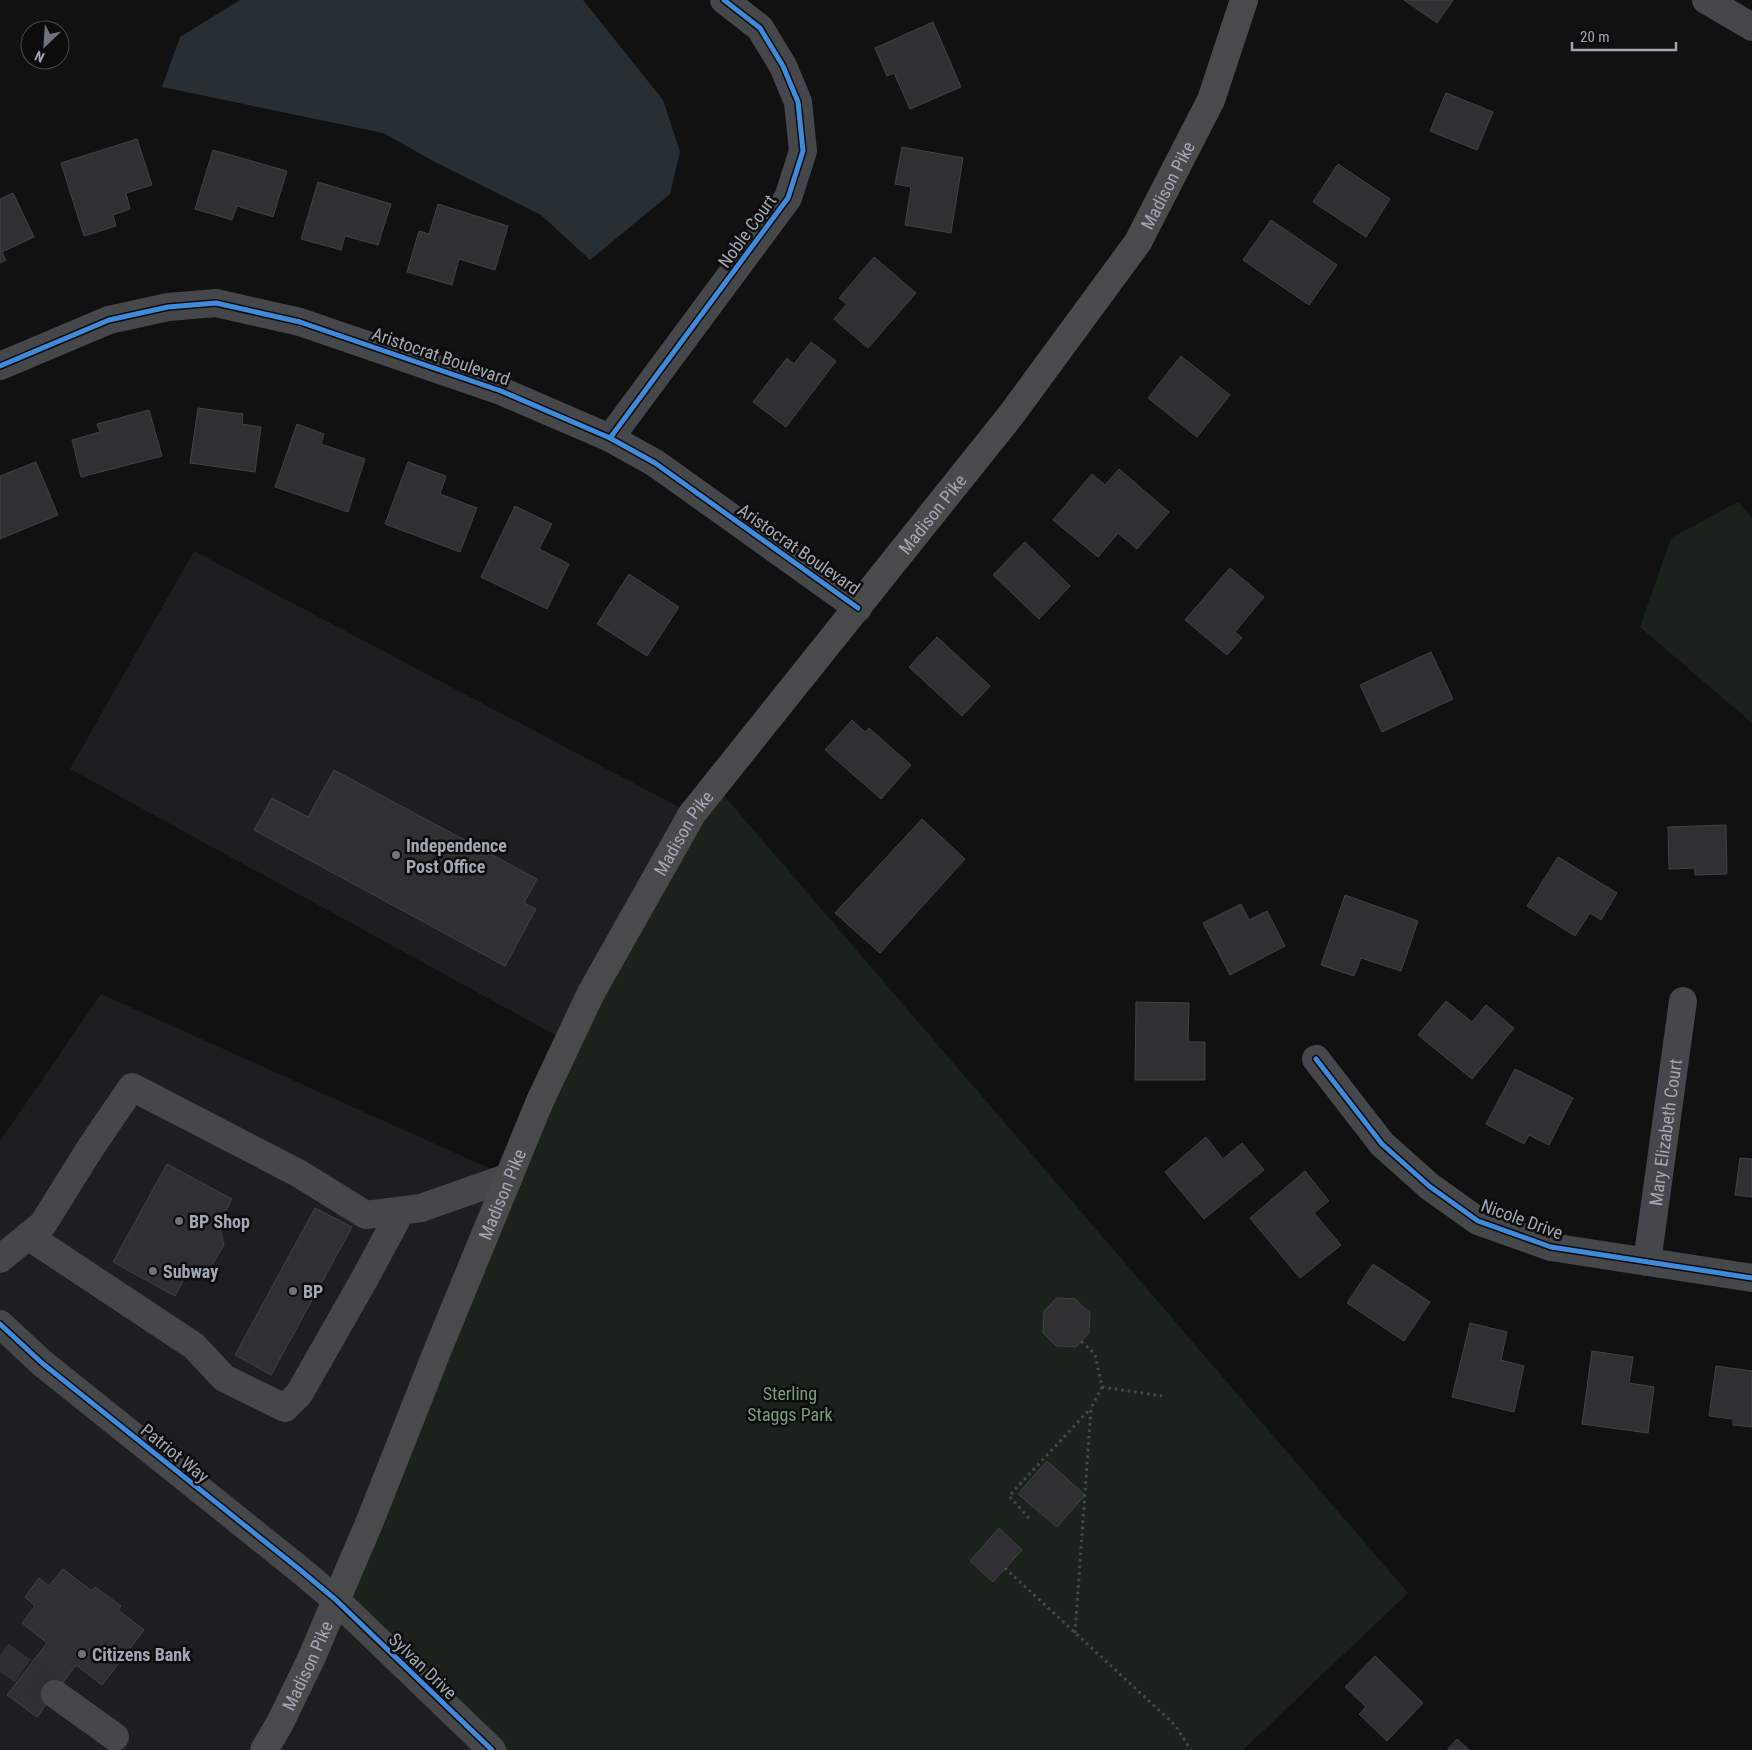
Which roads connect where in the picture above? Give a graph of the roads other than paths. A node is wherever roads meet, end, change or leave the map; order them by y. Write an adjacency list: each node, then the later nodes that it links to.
1 (724, 0): 6 (street, Noble Court)
2 (1244, 0): 7 (main road, Madison Pike)
3 (1706, 0): 4 (street)
4 (1752, 28)
5 (0, 366): 6 (street, Aristocrat Boulevard)
6 (610, 438): 7 (street, Aristocrat Boulevard)
7 (858, 608): 10 (main road, Madison Pike)
8 (1683, 1001): 14 (street, Mary Elizabeth Court)
9 (1316, 1059): 14 (street, Nicole Drive)
10 (509, 1177): 11 (street); 17 (main road, Madison Pike)
11 (401, 1211): 12 (street); 12 (street)
12 (28, 1236): 13 (street)
13 (0, 1259)
14 (1647, 1262): 15 (street, Nicole Drive)
15 (1752, 1278)
16 (0, 1324): 17 (street, Patriot Way)
17 (336, 1600): 20 (main road, Madison Pike); 21 (street, Sylvan Drive)
18 (55, 1694): 19 (street)
19 (116, 1737)
20 (264, 1750)
21 (492, 1750)

